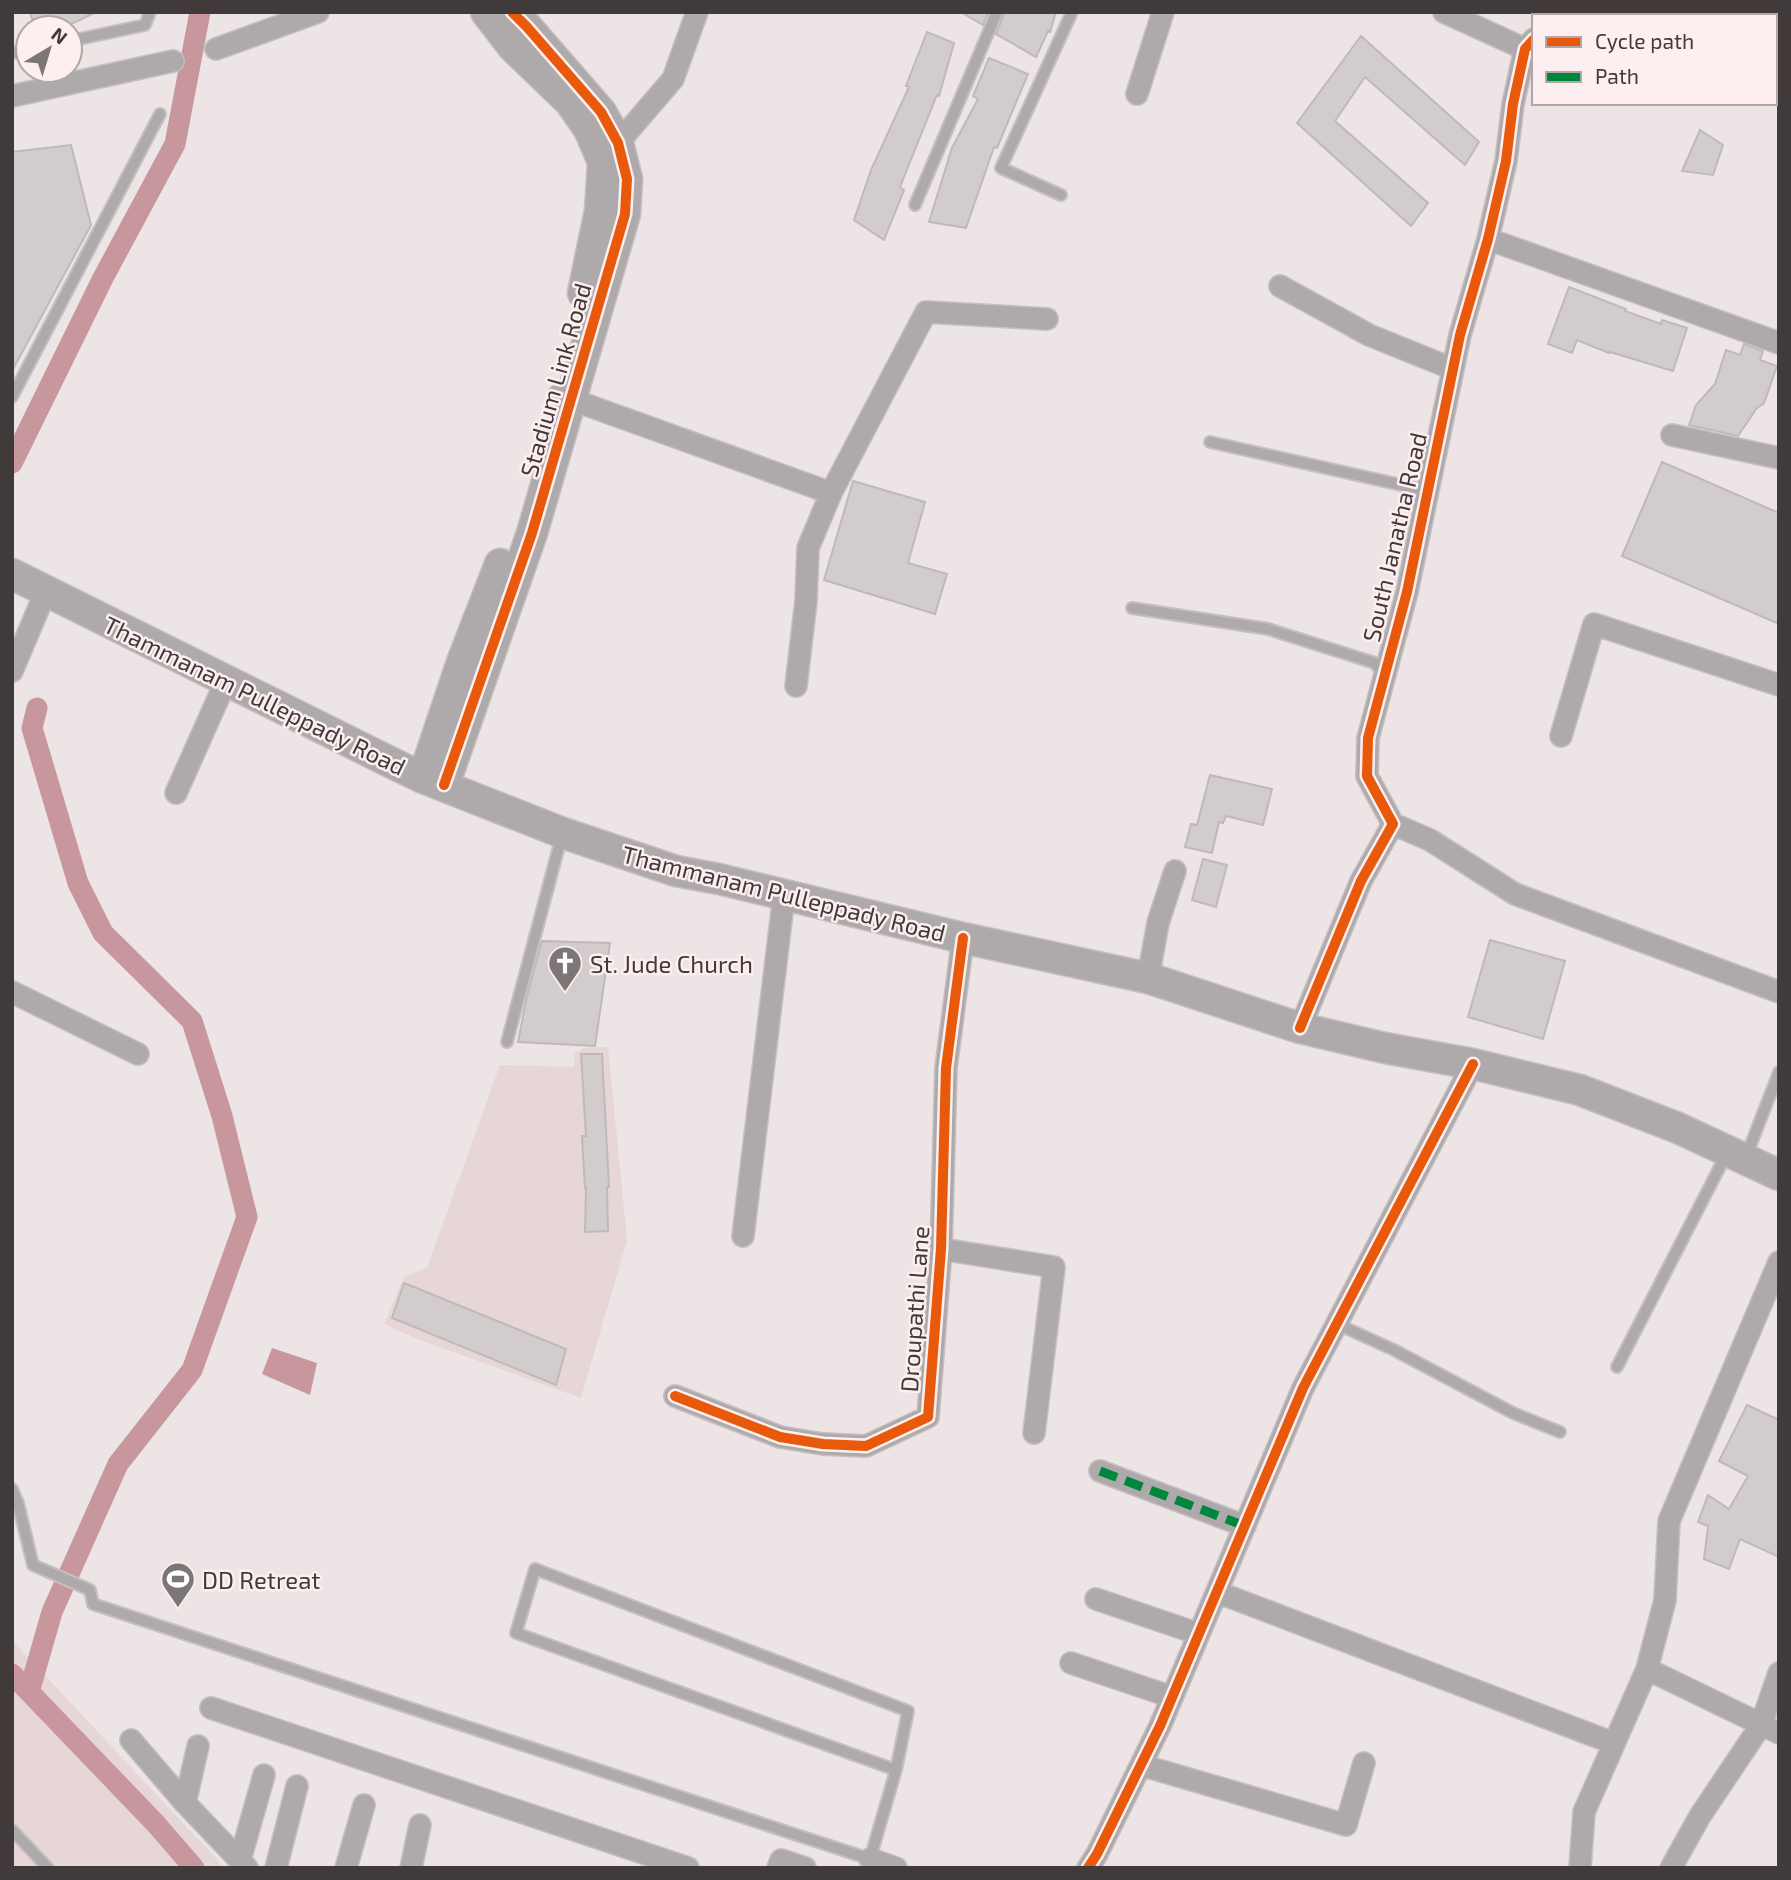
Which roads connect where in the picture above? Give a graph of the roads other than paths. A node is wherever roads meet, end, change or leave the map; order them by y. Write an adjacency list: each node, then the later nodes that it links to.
1 (150, 12): 10 (lane)
2 (318, 12): 12 (street)
3 (486, 12): 26 (main road, Stadium Link Road)
4 (512, 12): 17 (main road, Stadium Link Road)
5 (697, 12): 17 (street)
6 (997, 12): 19 (lane)
7 (1072, 12): 18 (lane)
8 (1163, 12): 14 (street)
9 (1444, 12): 11 (street)
10 (84, 38)
11 (1529, 44): 20 (street, South Janatha Road)
12 (216, 49)
13 (173, 61): 15 (street)
14 (1137, 94)
15 (12, 96)
16 (160, 114): 25 (lane)
17 (618, 143): 26 (main road, Stadium Link Road)
18 (1061, 195)
19 (915, 205)
20 (1488, 239): 23 (street); 24 (street, South Janatha Road)
21 (1279, 286): 24 (street)
22 (1047, 318): 31 (street)
23 (1779, 343)
24 (1453, 369): 30 (street, South Janatha Road)
25 (12, 397)
26 (565, 397): 31 (street); 40 (main road, Stadium Link Road)
27 (1672, 435): 29 (street)
28 (1210, 442): 30 (lane)
29 (1779, 458)
30 (1428, 491): 35 (street, South Janatha Road)
31 (831, 493): 38 (street)
32 (23, 577): 34 (street); 36 (main road, Thammanam Pulleppady Road)
33 (1132, 608): 35 (lane)
34 (12, 671)
35 (1384, 676): 42 (street, South Janatha Road)
36 (226, 681): 40 (main road, Thammanam Pulleppady Road); 41 (street)
37 (1779, 685): 39 (street)
38 (796, 686)
39 (1561, 736)
40 (433, 781): 43 (main road, Thammanam Pulleppady Road)
41 (176, 793)
42 (1393, 824): 49 (street); 50 (street)
43 (563, 832): 45 (main road, Thammanam Pulleppady Road); 51 (lane)
44 (1175, 871): 47 (street)
45 (784, 895): 46 (main road, Thammanam Pulleppady Road); 57 (street)
46 (963, 938): 47 (main road, Thammanam Pulleppady Road); 58 (street, Droupathi Lane)
47 (1148, 978): 50 (main road, Thammanam Pulleppady Road)
48 (12, 992): 52 (street)
49 (1779, 992)
50 (1300, 1028): 53 (main road, Thammanam Pulleppady Road)
51 (507, 1042)
52 (138, 1054)
53 (1473, 1064): 55 (main road, Thammanam Pulleppady Road); 60 (street)
54 (1779, 1072): 55 (lane)
55 (1736, 1155): 56 (main road, Thammanam Pulleppady Road); 61 (lane)
56 (1779, 1175)
57 (743, 1236)
58 (941, 1249): 62 (street, Droupathi Lane); 64 (street)
59 (1779, 1262): 72 (street)
60 (1337, 1324): 63 (lane); 67 (street)
61 (1617, 1367)
62 (675, 1396)
63 (1560, 1432)
64 (1034, 1433)
65 (1100, 1471): 67 (street)
66 (12, 1489): 89 (lane)
67 (1245, 1526): 68 (street)
68 (1217, 1592): 70 (street); 78 (street)
69 (1097, 1599): 70 (street)
70 (1199, 1634): 74 (street)
71 (1071, 1663): 74 (street)
72 (1647, 1670): 76 (street); 78 (street)
73 (1779, 1673): 76 (street)
74 (1172, 1697): 81 (street)
75 (211, 1708): 95 (street)
76 (1770, 1729): 101 (street)
77 (131, 1740): 85 (street)
78 (1613, 1743): 100 (street)
79 (198, 1746): 85 (street)
80 (1364, 1763): 81 (street)
81 (1141, 1765): 99 (street)
82 (896, 1770): 82 (lane); 89 (lane)
83 (264, 1775): 90 (street)
84 (297, 1786): 92 (street)
85 (185, 1803): 90 (street)
86 (364, 1805): 93 (street)
87 (420, 1825): 94 (street)
88 (12, 1830): 91 (lane)
89 (870, 1859): 98 (street)
90 (244, 1864)
91 (48, 1868)
92 (276, 1868)
93 (346, 1868)
94 (411, 1868)
95 (688, 1868)
96 (778, 1868): 97 (street)
97 (805, 1868)
98 (896, 1868)
99 (1088, 1868)
100 (1580, 1868)
101 (1671, 1868)

